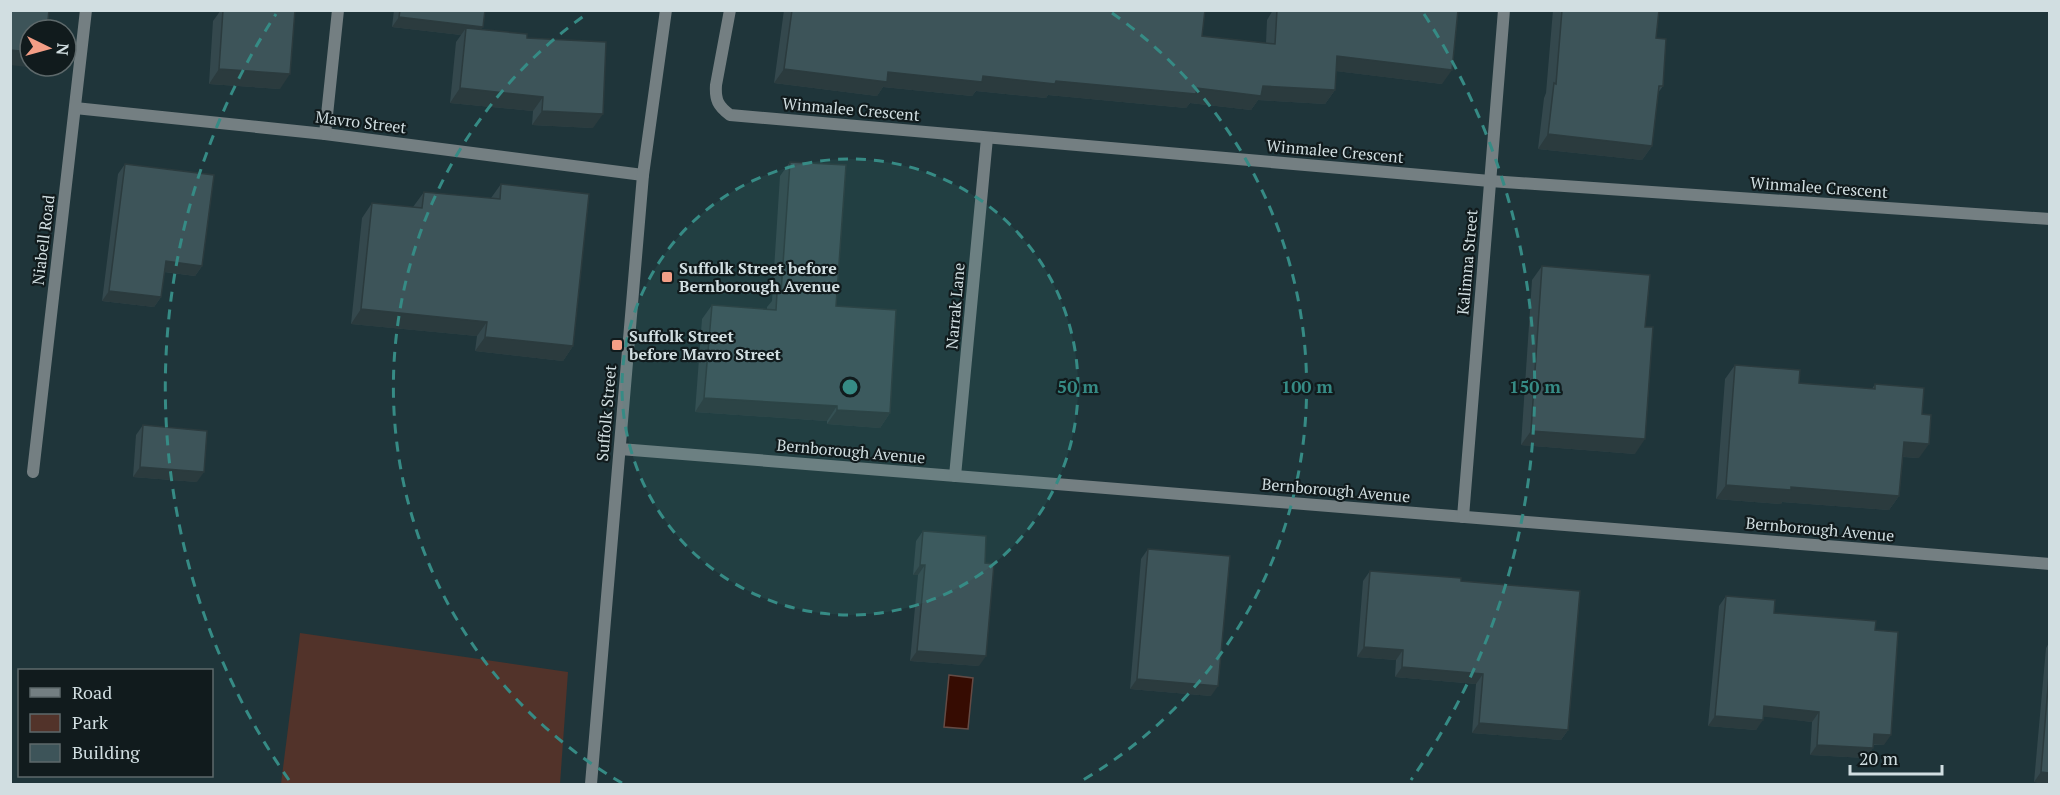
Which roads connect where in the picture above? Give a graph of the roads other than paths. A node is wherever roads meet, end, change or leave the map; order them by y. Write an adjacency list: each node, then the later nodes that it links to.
1 (86, 10): 6 (street, Niabell Road)
2 (338, 10): 7 (street)
3 (666, 10): 9 (street, Suffolk Street)
4 (730, 10): 8 (street, Winmalee Crescent)
5 (1504, 10): 10 (street, Kalimna Street)
6 (75, 108): 7 (street, Mavro Street); 13 (street, Niabell Road)
7 (325, 134): 9 (street, Mavro Street)
8 (987, 138): 10 (street, Winmalee Crescent); 14 (street, Narrak Lane)
9 (643, 175): 12 (street, Suffolk Street)
10 (1490, 181): 11 (street, Winmalee Crescent); 15 (street, Kalimna Street)
11 (2049, 219)
12 (620, 450): 14 (street, Bernborough Avenue); 17 (street, Suffolk Street)
13 (33, 472)
14 (956, 476): 15 (street, Bernborough Avenue)
15 (1463, 517): 16 (street, Bernborough Avenue)
16 (2049, 564)
17 (591, 784)

